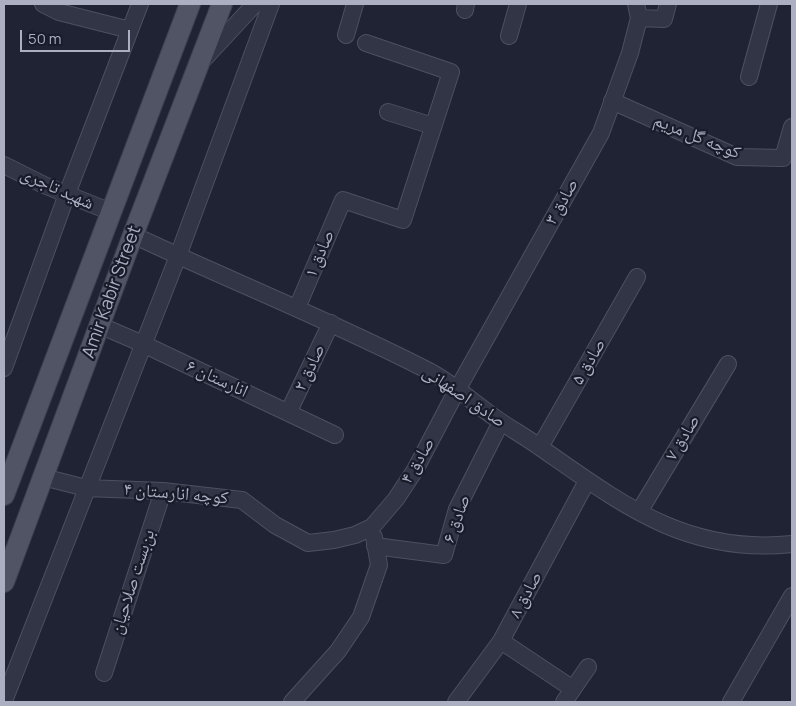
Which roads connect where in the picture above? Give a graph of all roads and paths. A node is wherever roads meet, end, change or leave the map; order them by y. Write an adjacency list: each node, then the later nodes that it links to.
1 (43, 4): 12 (street)
2 (140, 4): 12 (street)
3 (190, 4): 24 (main road, Amir Kabir Street)
4 (222, 4): 16 (main road, Amir Kabir Street)
5 (255, 4): 16 (street)
6 (271, 4): 26 (street)
7 (355, 4): 13 (street)
8 (518, 4): 14 (street)
9 (668, 4): 11 (street)
10 (769, 4): 17 (street)
11 (637, 11): 18 (street, صادق ۳)
12 (130, 30): 23 (street)
13 (346, 35)
14 (509, 36)
15 (366, 43): 20 (street)
16 (198, 65): 25 (main road, Amir Kabir Street)
17 (749, 77)
18 (612, 101): 21 (street, کوچه گل مریم); 34 (street, صادق ۳)
19 (388, 112): 20 (street)
20 (434, 126): 28 (street, صادق ۱)
21 (792, 127)
22 (4, 160): 23 (street, شهید تاجری)
23 (67, 194): 24 (street, شهید تاجری); 33 (street)
24 (111, 212): 41 (main road, Amir Kabir Street)
25 (133, 235): 26 (street, صادق اصفهانی); 30 (main road, Amir Kabir Street)
26 (178, 256): 28 (street, صادق اصفهانی); 31 (street)
27 (637, 277): 38 (street, صادق ۵)
28 (296, 308): 29 (street, صادق اصفهانی)
29 (331, 323): 34 (street, صادق اصفهانی); 35 (street, صادق ۲)
30 (99, 325): 31 (street, انارستان ۶); 39 (main road, Amir Kabir Street)
31 (143, 344): 35 (street, انارستان ۶); 42 (street)
32 (728, 364): 44 (street, صادق ۷)
33 (4, 368)
34 (457, 390): 36 (street, صادق اصفهانی); 45 (street, صادق ۴)
35 (288, 413): 37 (street, انارستان ۶)
36 (501, 422): 38 (street, صادق اصفهانی); 47 (street, صادق ۶)
37 (335, 435)
38 (540, 447): 40 (street, صادق اصفهانی)
39 (43, 477): 42 (street, کوچه انارستان ۴); 48 (main road, Amir Kabir Street)
40 (587, 482): 44 (street, صادق اصفهانی); 50 (street, صادق ۸)
41 (5, 487)
42 (86, 488): 43 (street, کوچه انارستان ۴); 54 (street)
43 (163, 490): 45 (street, کوچه انارستان ۴); 52 (street, بن‌بست صلاحیان)
44 (639, 512): 46 (street, صادق اصفهانی)
45 (372, 527): 47 (street)
46 (792, 544)
47 (376, 546): 55 (street)
48 (4, 582)
49 (792, 596): 57 (street)
50 (501, 641): 53 (street); 56 (street, صادق ۸)
51 (588, 667): 53 (street)
52 (104, 673)
53 (569, 696)
54 (4, 701)
55 (292, 702)
56 (456, 702)
57 (731, 702)

